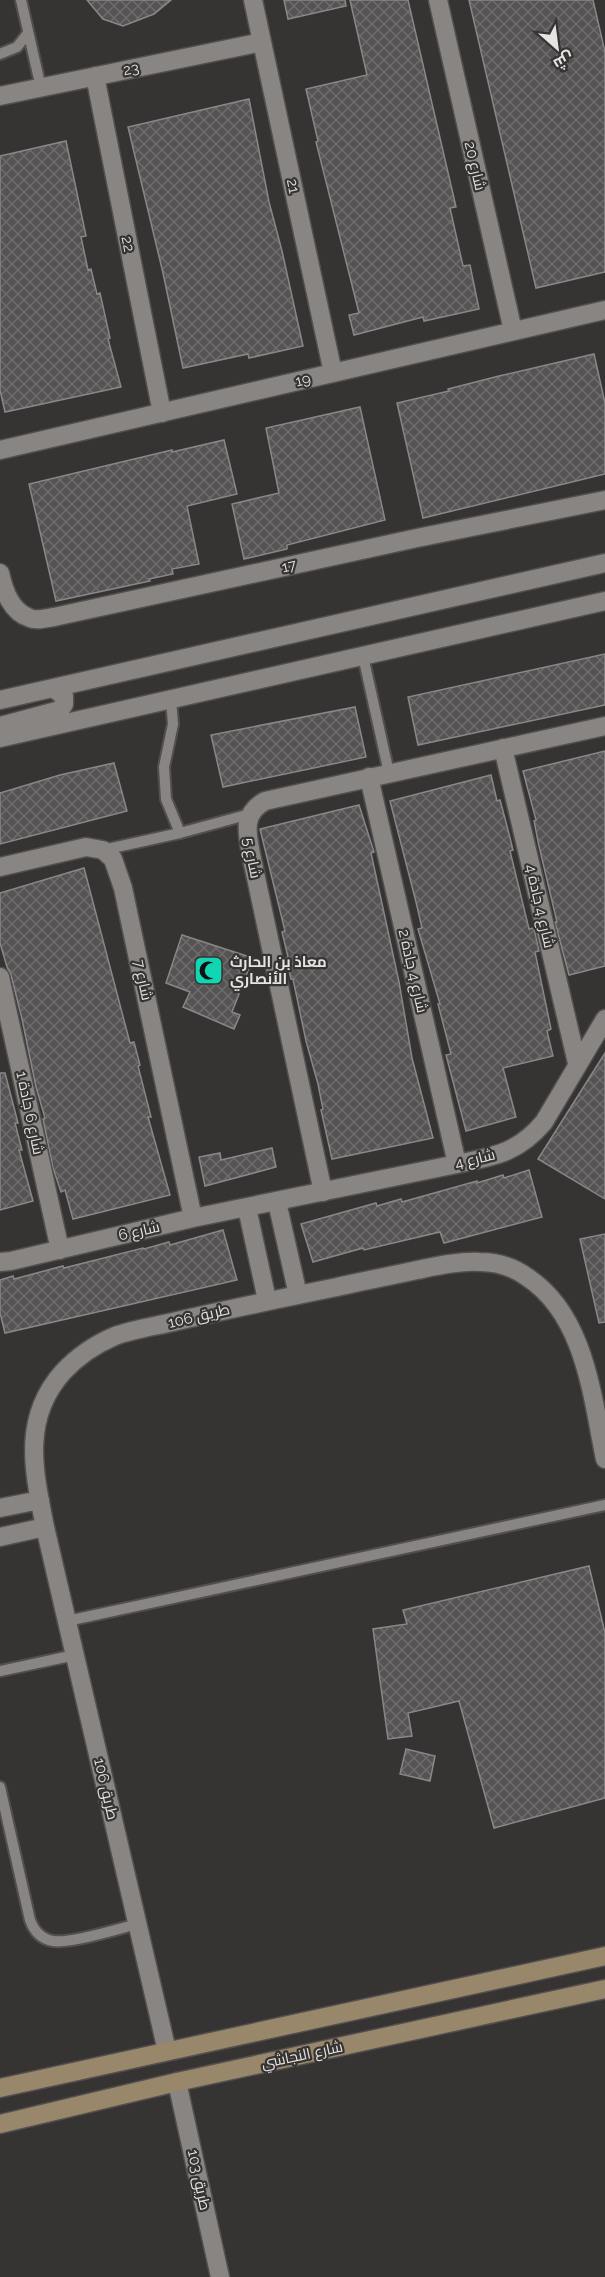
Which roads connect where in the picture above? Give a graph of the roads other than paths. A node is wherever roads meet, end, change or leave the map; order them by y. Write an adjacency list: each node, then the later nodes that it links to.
1 (21, 0): 4 (lane)
2 (253, 0): 5 (street, 21)
3 (438, 0): 11 (street, شارع 20)
4 (28, 33): 6 (lane); 8 (lane)
5 (262, 42): 7 (street, 23); 12 (street, 21)
6 (0, 54)
7 (95, 76): 8 (street, 23); 13 (street, 22)
8 (41, 88): 9 (street, 23)
9 (0, 96)
10 (605, 310): 11 (street, 19)
11 (513, 331): 12 (street, 19)
12 (333, 373): 13 (street, 19)
13 (162, 413): 14 (street, 19)
14 (0, 450)
15 (605, 500): 17 (street, 17)
16 (605, 563): 20 (street)
17 (0, 573)
18 (605, 601): 19 (street)
19 (363, 656): 21 (street); 27 (lane)
20 (54, 688): 22 (street); 23 (street)
21 (171, 699): 25 (street); 30 (lane)
22 (0, 700)
23 (0, 726)
24 (605, 726): 26 (street)
25 (0, 738)
26 (503, 748): 27 (street); 35 (street, شارع 4 جادة 4)
27 (389, 772): 28 (street)
28 (369, 777): 29 (street); 36 (street, شارع 4 جادة 2)
29 (250, 814): 30 (lane); 37 (street, شارع 5)
30 (180, 833): 31 (lane)
31 (103, 850): 32 (street); 40 (street, شارع 7)
32 (0, 867)
33 (0, 977): 41 (street, شارع 6 جادة 1)
34 (605, 1019): 35 (street, شارع 4)
35 (577, 1063): 36 (street, شارع 4)
36 (457, 1164): 37 (street, شارع 4)
37 (323, 1192): 38 (street, شارع 4)
38 (277, 1202): 39 (street, شارع 6); 43 (street)
39 (247, 1208): 40 (street, شارع 6); 44 (street)
40 (193, 1218): 41 (street, شارع 6)
41 (60, 1250): 42 (street, شارع 6)
42 (0, 1262)
43 (298, 1294): 44 (street, طريق 106); 45 (street, طريق 106)
44 (267, 1300): 48 (street, طريق 106)
45 (597, 1374): 46 (street, طريق 106)
46 (600, 1404): 47 (street, طريق 106)
47 (605, 1459)
48 (40, 1500): 50 (street); 51 (street, طريق 106)
49 (605, 1506): 53 (lane)
50 (0, 1508)
51 (45, 1527): 52 (street); 53 (street, طريق 106)
52 (0, 1537)
53 (67, 1621): 54 (street, طريق 106)
54 (75, 1655): 55 (lane); 57 (street, طريق 106)
55 (0, 1671)
56 (0, 1787): 57 (lane)
57 (137, 1924): 64 (street, طريق 106)
58 (605, 1956): 60 (main road)
59 (605, 1989): 62 (main road, شارع النجاشي)
60 (418, 1997): 61 (main road); 62 (main road)
61 (363, 2009): 63 (main road); 64 (main road)
62 (428, 2027): 63 (main road, شارع النجاشي)
63 (367, 2041): 65 (main road, شارع النجاشي)
64 (167, 2051): 66 (main road)
65 (177, 2082): 67 (main road, شارع النجاشي); 68 (street, طريق 103)
66 (0, 2088)
67 (0, 2124)
68 (220, 2277)

